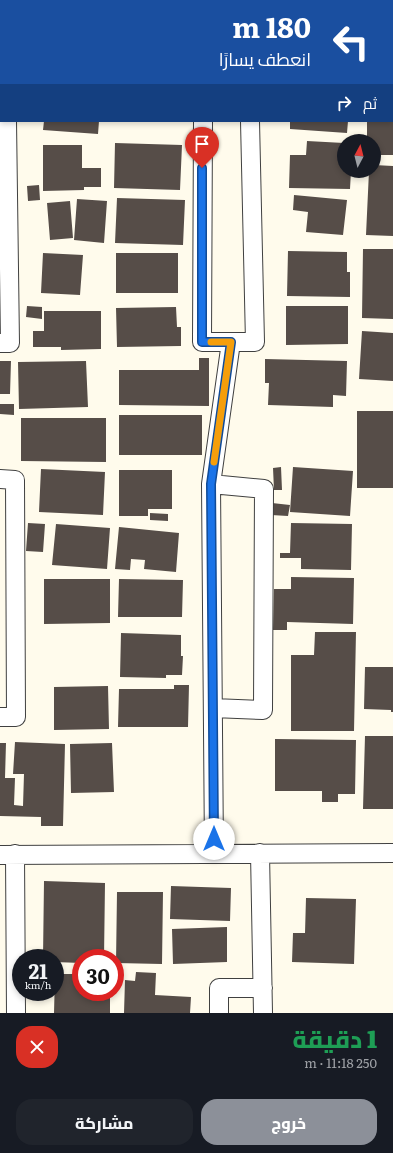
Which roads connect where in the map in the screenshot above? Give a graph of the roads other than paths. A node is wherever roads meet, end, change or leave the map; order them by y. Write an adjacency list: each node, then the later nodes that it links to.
1 (8, 122): 5 (street)
2 (203, 122): 4 (street)
3 (250, 122): 4 (street)
4 (231, 342): 7 (street)
5 (0, 343)
6 (0, 479): 9 (street)
7 (211, 484): 8 (street); 8 (street)
8 (213, 708): 11 (street)
9 (0, 717)
10 (393, 853): 12 (street)
11 (214, 854): 12 (street); 13 (street)
12 (260, 854): 15 (street)
13 (7, 855): 14 (street)
14 (8, 984): 16 (street)
15 (263, 988): 17 (street); 18 (street)
16 (16, 1013)
17 (218, 1013)
18 (263, 1013)

